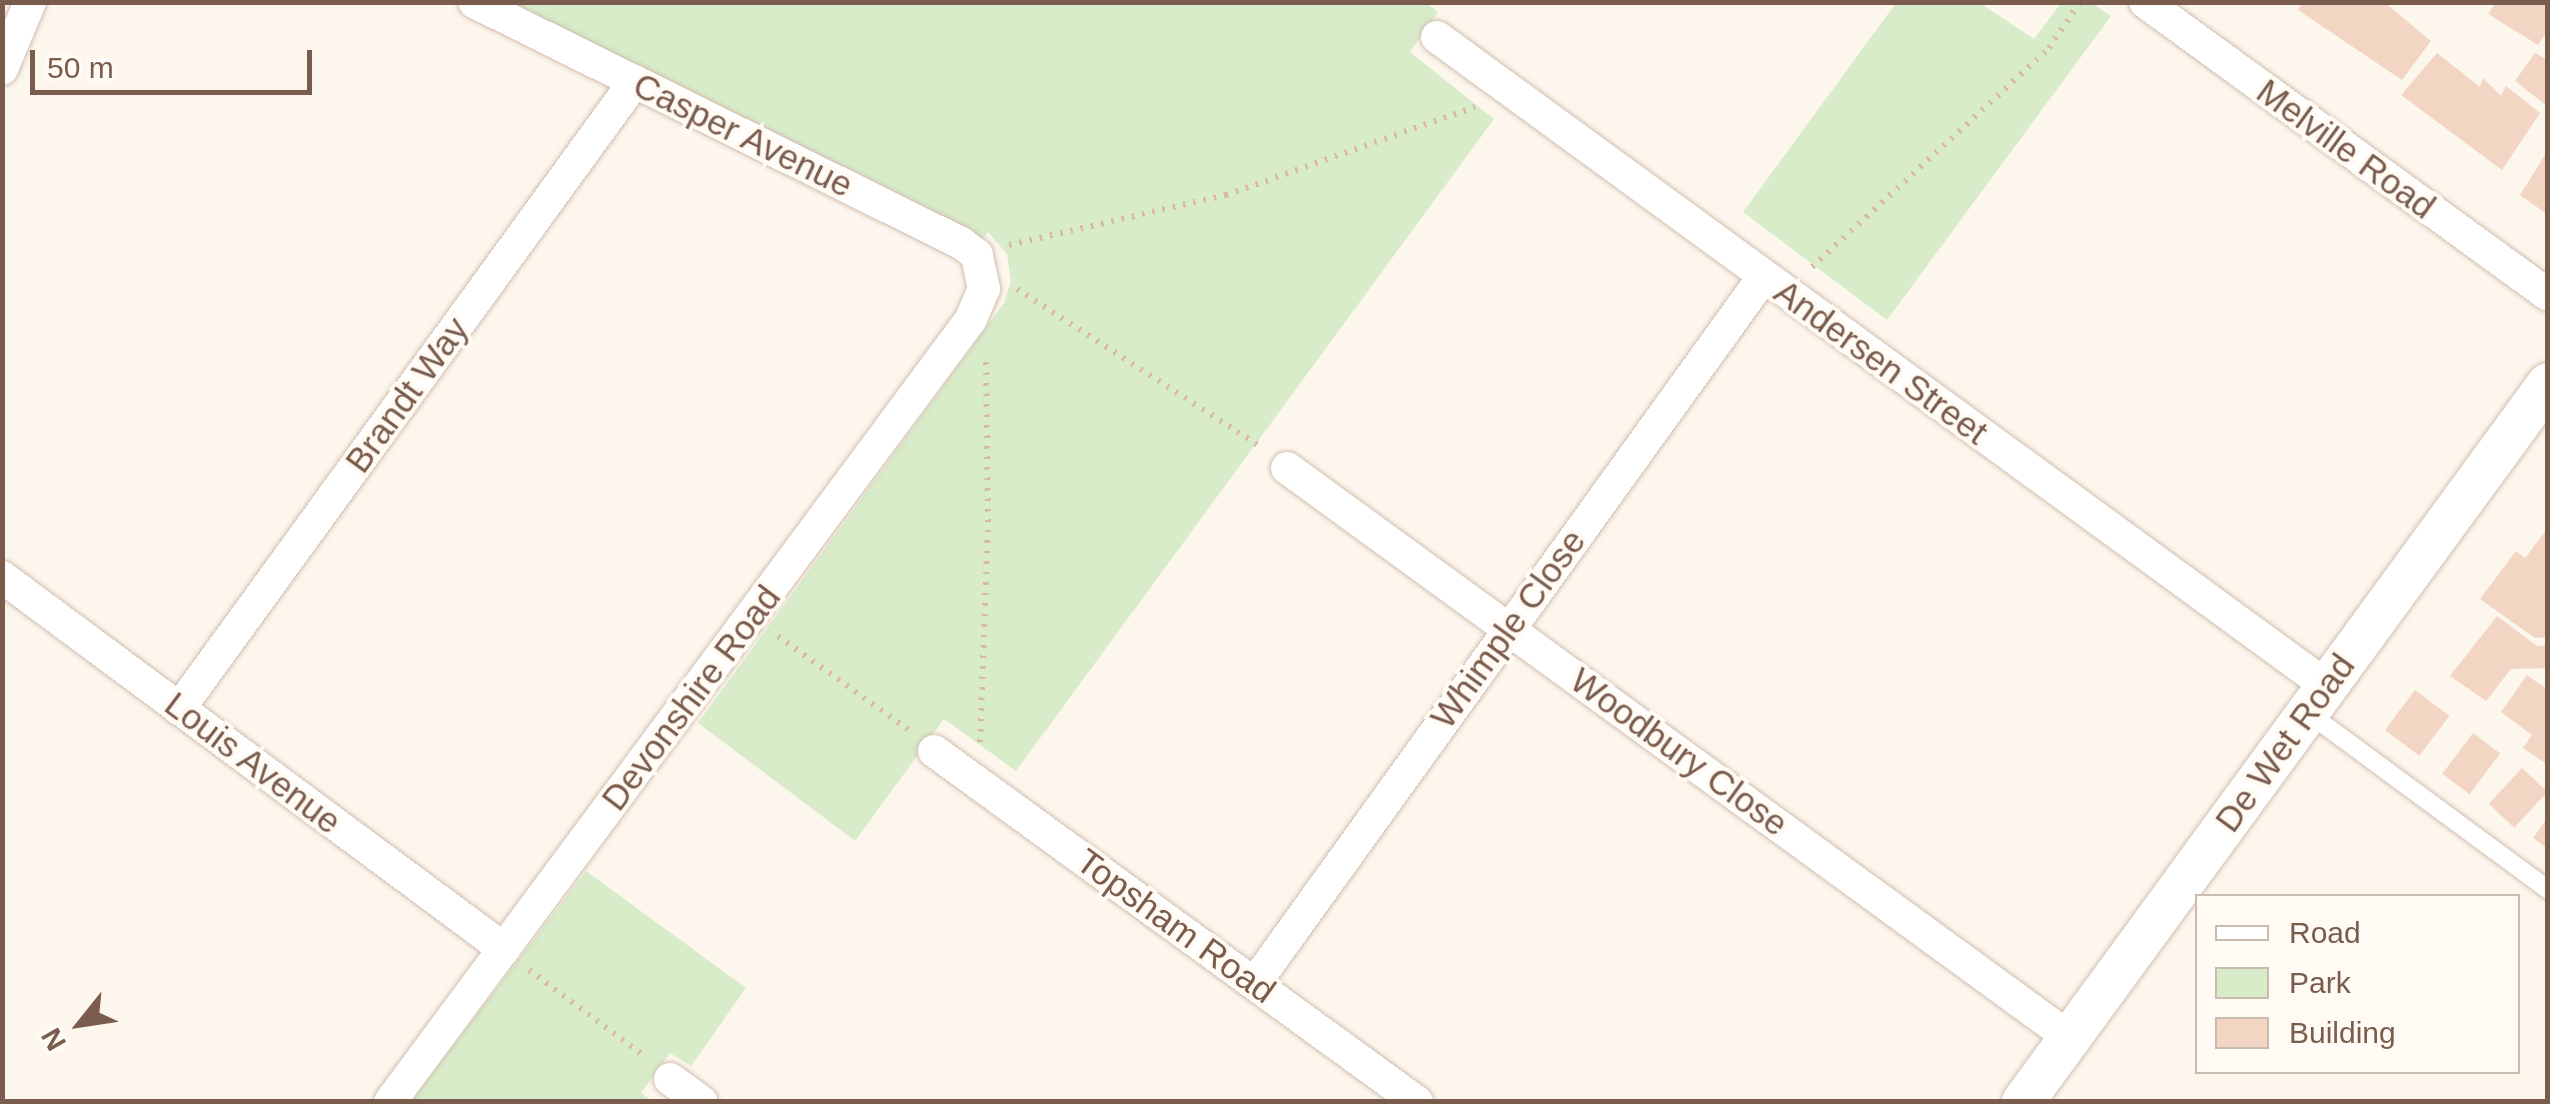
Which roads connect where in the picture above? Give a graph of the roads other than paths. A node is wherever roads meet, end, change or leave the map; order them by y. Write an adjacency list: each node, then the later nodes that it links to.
1 (30, 2): 5 (street)
2 (474, 2): 6 (street, Casper Avenue)
3 (2146, 2): 9 (street, Melville Road)
4 (1437, 37): 7 (street, Andersen Street)
5 (2, 69)
6 (635, 81): 8 (street, Casper Avenue); 15 (street, Brandt Way)
7 (1764, 276): 13 (street, Whimple Close); 14 (street, Andersen Street)
8 (979, 283): 18 (street, Devonshire Road)
9 (2548, 294)
10 (2548, 384): 14 (street, De Wet Road)
11 (1287, 468): 13 (street, Woodbury Close)
12 (2, 578): 15 (street, Louis Avenue)
13 (1508, 628): 19 (street, Whimple Close); 20 (street, Woodbury Close)
14 (2317, 699): 17 (lane); 20 (street, De Wet Road)
15 (180, 709): 18 (street, Louis Avenue)
16 (934, 751): 19 (street, Topsham Road)
17 (2548, 890)
18 (504, 950): 22 (street, Devonshire Road)
19 (1254, 983): 24 (street, Topsham Road)
20 (2070, 1038): 25 (street, De Wet Road)
21 (670, 1079): 23 (street)
22 (390, 1102)
23 (702, 1102)
24 (1417, 1102)
25 (2023, 1102)

